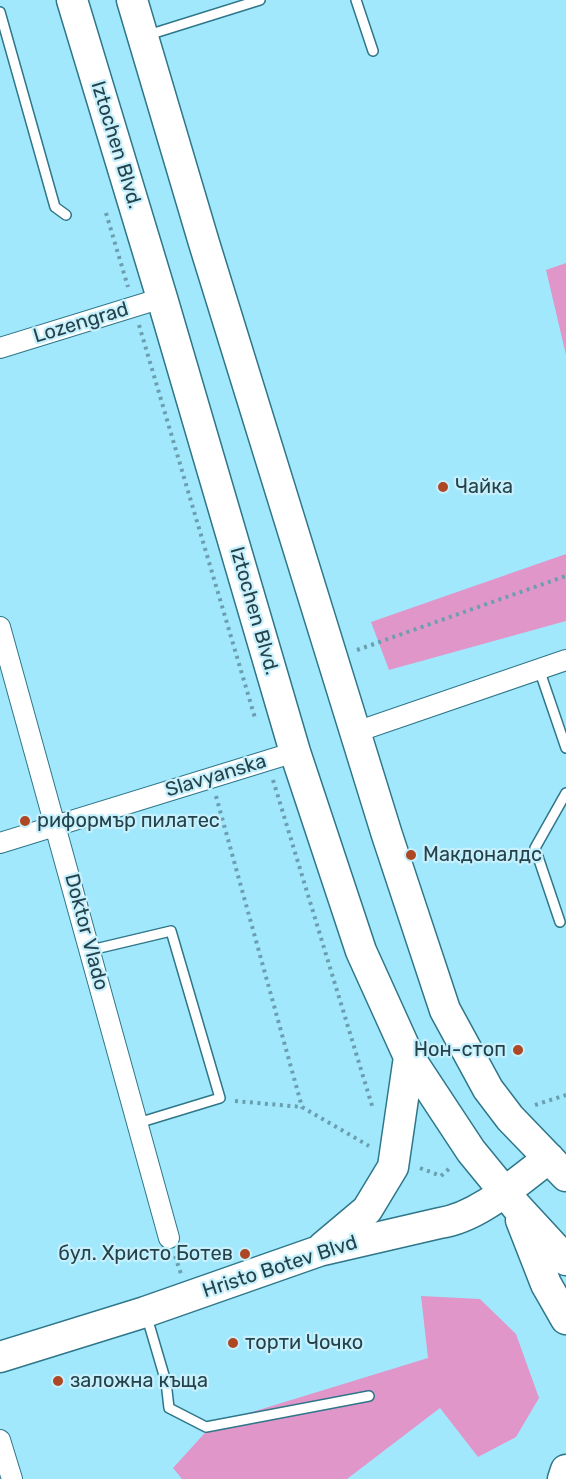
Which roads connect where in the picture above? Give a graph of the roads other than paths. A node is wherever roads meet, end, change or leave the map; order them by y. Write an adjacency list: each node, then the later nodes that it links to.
1 (72, 0): 9 (main road, Iztochen Blvd.)
2 (132, 0): 6 (main road)
3 (260, 0): 6 (lane)
4 (356, 0): 7 (lane)
5 (0, 12): 8 (lane)
6 (143, 37): 14 (main road)
7 (373, 51)
8 (66, 215)
9 (162, 298): 10 (street, Lozengrad); 16 (main road, Iztochen Blvd.)
10 (0, 348)
11 (0, 627): 18 (street, Doktor Vlado)
12 (566, 660): 13 (street)
13 (539, 669): 14 (street); 15 (lane)
14 (356, 732): 24 (main road)
15 (566, 748)
16 (295, 752): 18 (street, Slavyanska); 22 (main road, Iztochen Blvd.)
17 (566, 793): 20 (lane)
18 (56, 826): 19 (street, Slavyanska); 21 (street, Doktor Vlado)
19 (0, 843)
20 (560, 921)
21 (91, 950): 23 (street, Doktor Vlado); 23 (lane)
22 (409, 1058): 25 (main road, Iztochen Blvd.); 27 (main road)
23 (138, 1123): 26 (street, Doktor Vlado)
24 (560, 1167): 25 (main road, Hristo Botev Blvd)
25 (510, 1199): 27 (main road, Hristo Botev Blvd); 28 (main road, Iztochen Blvd.); 30 (main road)
26 (169, 1238)
27 (319, 1251): 29 (main road, Hristo Botev Blvd)
28 (566, 1260)
29 (145, 1312): 31 (main road, Hristo Botev Blvd); 32 (lane)
30 (566, 1319)
31 (0, 1357)
32 (369, 1396)
33 (0, 1440): 35 (street)
34 (566, 1470): 36 (main road)
35 (12, 1479)
36 (563, 1479)

